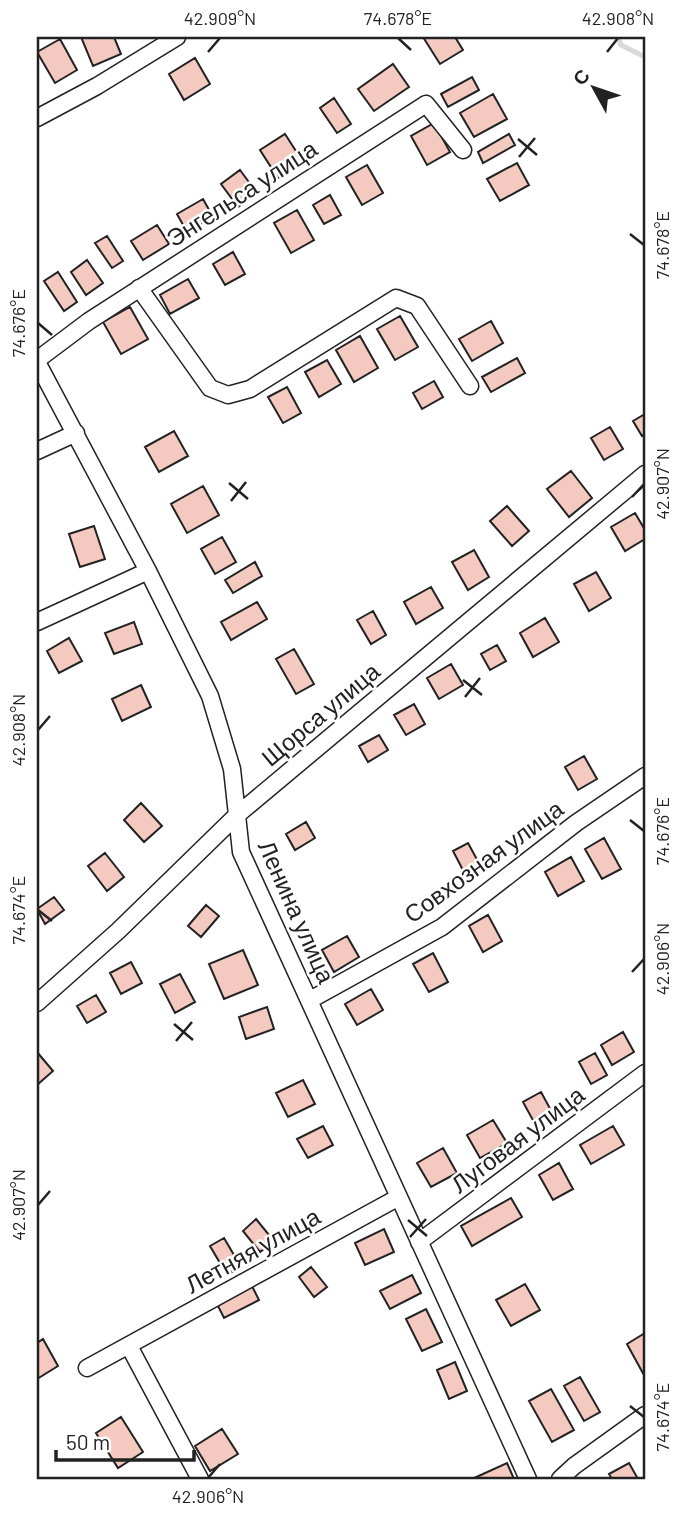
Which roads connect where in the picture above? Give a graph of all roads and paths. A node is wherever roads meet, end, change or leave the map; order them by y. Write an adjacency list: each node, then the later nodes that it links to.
1 (177, 37): 2 (street)
2 (37, 118)
3 (463, 150): 4 (street, Энгельса улица)
4 (139, 288): 5 (street, Энгельса улица); 6 (street)
5 (37, 361): 7 (street, Ленина улица)
6 (470, 386)
7 (76, 433): 8 (street); 10 (street, Ленина улица)
8 (37, 451)
9 (645, 474): 13 (street, Щорса улица)
10 (148, 571): 11 (street); 13 (street, Ленина улица)
11 (37, 622)
12 (645, 776): 14 (street, Совхозная улица)
13 (237, 815): 14 (street, Ленина улица); 15 (street, Щорса улица)
14 (310, 1000): 17 (street, Ленина улица)
15 (37, 1003)
16 (645, 1073): 18 (street, Луговая улица)
17 (399, 1196): 18 (street, Ленина улица); 19 (street, Летняя улица)
18 (419, 1242): 23 (street, Ленина улица)
19 (129, 1346): 20 (street, Летняя улица); 22 (street)
20 (87, 1368)
21 (645, 1415): 24 (street)
22 (200, 1479)
23 (527, 1479)
24 (560, 1479)

